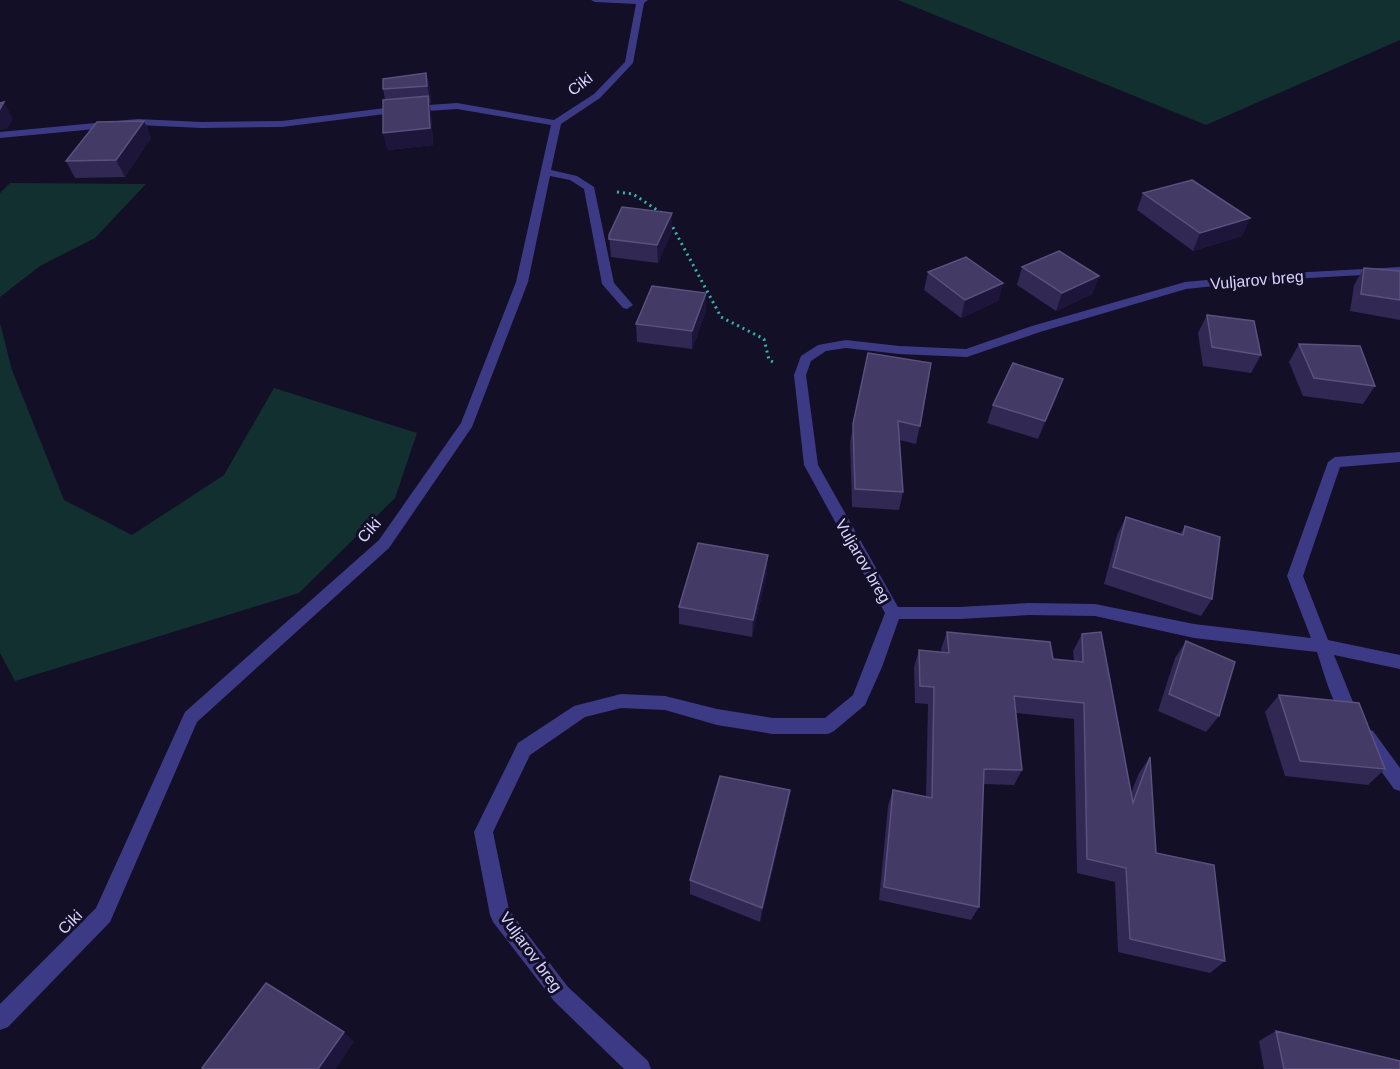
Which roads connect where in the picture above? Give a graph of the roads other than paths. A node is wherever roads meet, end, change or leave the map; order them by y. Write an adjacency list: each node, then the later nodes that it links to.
1 (595, 0): 2 (street)
2 (642, 1): 3 (street, Ciki)
3 (556, 123): 4 (street); 5 (street, Ciki)
4 (0, 135)
5 (545, 172): 7 (street); 13 (street, Ciki)
6 (1400, 270): 9 (street, Vuljarov breg)
7 (627, 305)
8 (1400, 457): 10 (street)
9 (893, 613): 10 (street); 14 (street, Vuljarov breg)
10 (1323, 646): 11 (street); 12 (street)
11 (1400, 662)
12 (1400, 783)
13 (0, 1019)
14 (640, 1069)

